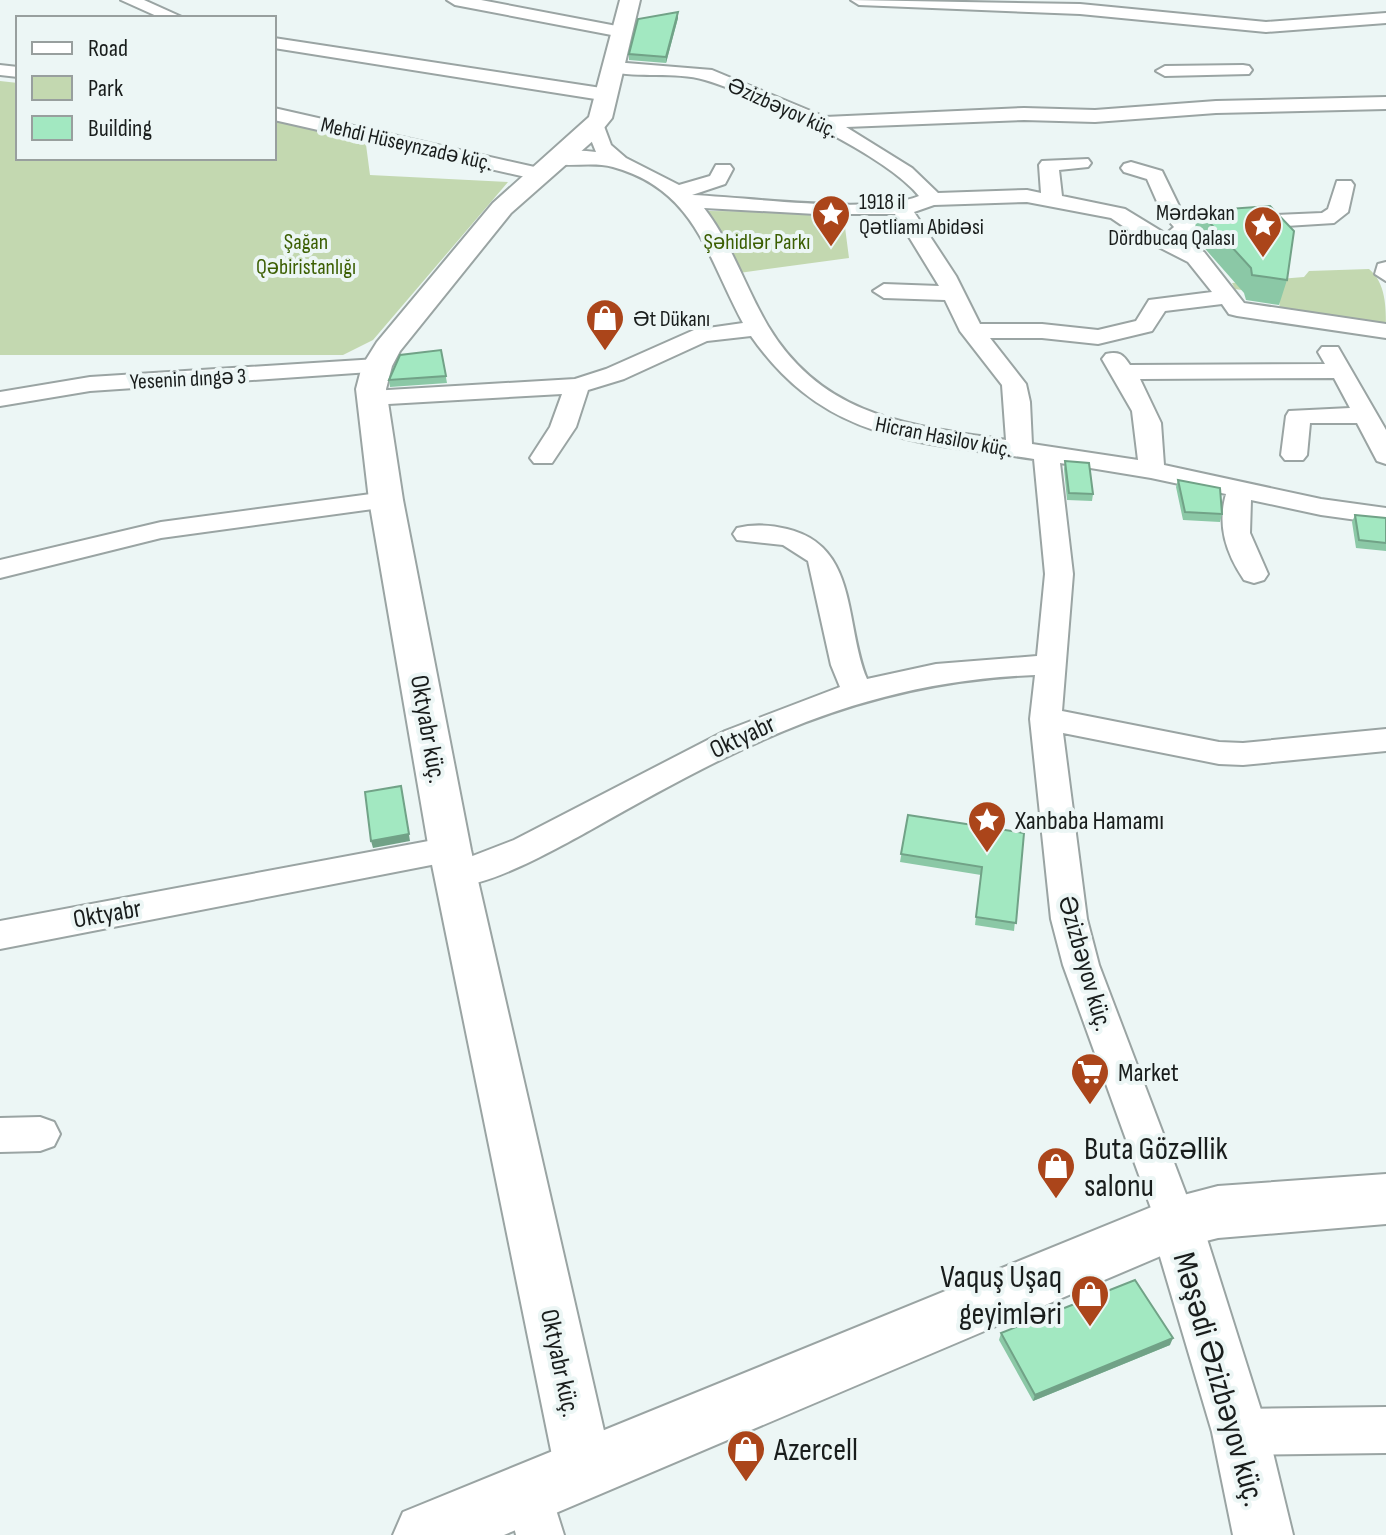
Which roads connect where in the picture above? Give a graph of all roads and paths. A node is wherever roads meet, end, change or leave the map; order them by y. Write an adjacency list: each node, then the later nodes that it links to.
1 (129, 0): 6 (street)
2 (455, 0): 15 (street)
3 (630, 0): 15 (street)
4 (859, 0): 5 (street)
5 (1026, 3): 7 (street)
6 (171, 16)
7 (1386, 18)
8 (276, 44): 15 (street)
9 (1165, 71): 10 (street)
10 (1254, 90)
11 (746, 91): 12 (street); 15 (street, Əzizbəyov küç.); 16 (street, Əzizbəyov küç.)
12 (721, 98)
13 (1386, 103): 16 (street)
14 (276, 114): 15 (street, Mehdi Hüseynzadə küç.)
15 (592, 123): 21 (street, Hicran Hasilov küç.); 37 (street)
16 (824, 123): 22 (street, Əzizbəyov küç.)
17 (1081, 163): 23 (street)
18 (1131, 168): 25 (street)
19 (723, 169): 21 (street)
20 (1344, 185): 25 (street)
21 (682, 196): 24 (street); 31 (street, Hicran Hasilov küç.)
22 (931, 199): 23 (street); 24 (street)
23 (1052, 199): 26 (street)
24 (901, 207): 28 (street, Əzizbəyov küç.)
25 (1185, 226): 26 (street)
26 (1168, 243): 29 (street)
27 (884, 291): 28 (street)
28 (952, 293): 32 (street, Əzizbəyov küç.)
29 (1228, 297): 30 (street); 34 (street)
30 (1320, 324): 33 (street); 35 (street)
31 (757, 328): 38 (street, Yesenin dıngə 3); 41 (street, Hicran Hasilov küç.)
32 (972, 331): 34 (street); 41 (street, Əzizbəyov küç.)
33 (1386, 331)
34 (1098, 337): 36 (street)
35 (1342, 371): 36 (street); 40 (street)
36 (1124, 372): 45 (street)
37 (374, 382): 38 (street, Yesenin dıngə 3); 39 (street, Yesenin dıngə 3); 47 (street, Oktyabr küç.)
38 (577, 386): 44 (street)
39 (0, 399)
40 (1367, 415): 42 (street); 43 (street)
41 (1032, 452): 45 (street, Hicran Hasilov küç.); 52 (street, Əzizbəyov küç.)
42 (1294, 455)
43 (1386, 456)
44 (543, 458)
45 (1151, 470): 46 (street, Hicran Hasilov küç.)
46 (1241, 489): 48 (street, Hicran Hasilov küç.); 51 (street)
47 (386, 500): 50 (street); 56 (street, Oktyabr küç.)
48 (1386, 516)
49 (747, 534): 53 (street)
50 (0, 569)
51 (1254, 574)
52 (1049, 665): 53 (street, Oktyabr); 54 (street, Əzizbəyov küç.)
53 (856, 690): 56 (street, Oktyabr)
54 (1046, 719): 55 (street); 61 (street, Əzizbəyov küç.)
55 (1386, 740)
56 (453, 863): 57 (street, Oktyabr); 64 (street, Oktyabr küç.)
57 (0, 935)
58 (40, 1134): 59 (street)
59 (0, 1135)
60 (1386, 1199): 61 (main road)
61 (1176, 1223): 63 (street, Məşədi Əzizbəyov küç.); 64 (main road)
62 (1386, 1430): 63 (street)
63 (1240, 1432): 67 (street, Məşədi Əzizbəyov küç.)
64 (584, 1470): 65 (main road)
65 (534, 1515): 66 (main road)
66 (426, 1535)
67 (1263, 1535)

